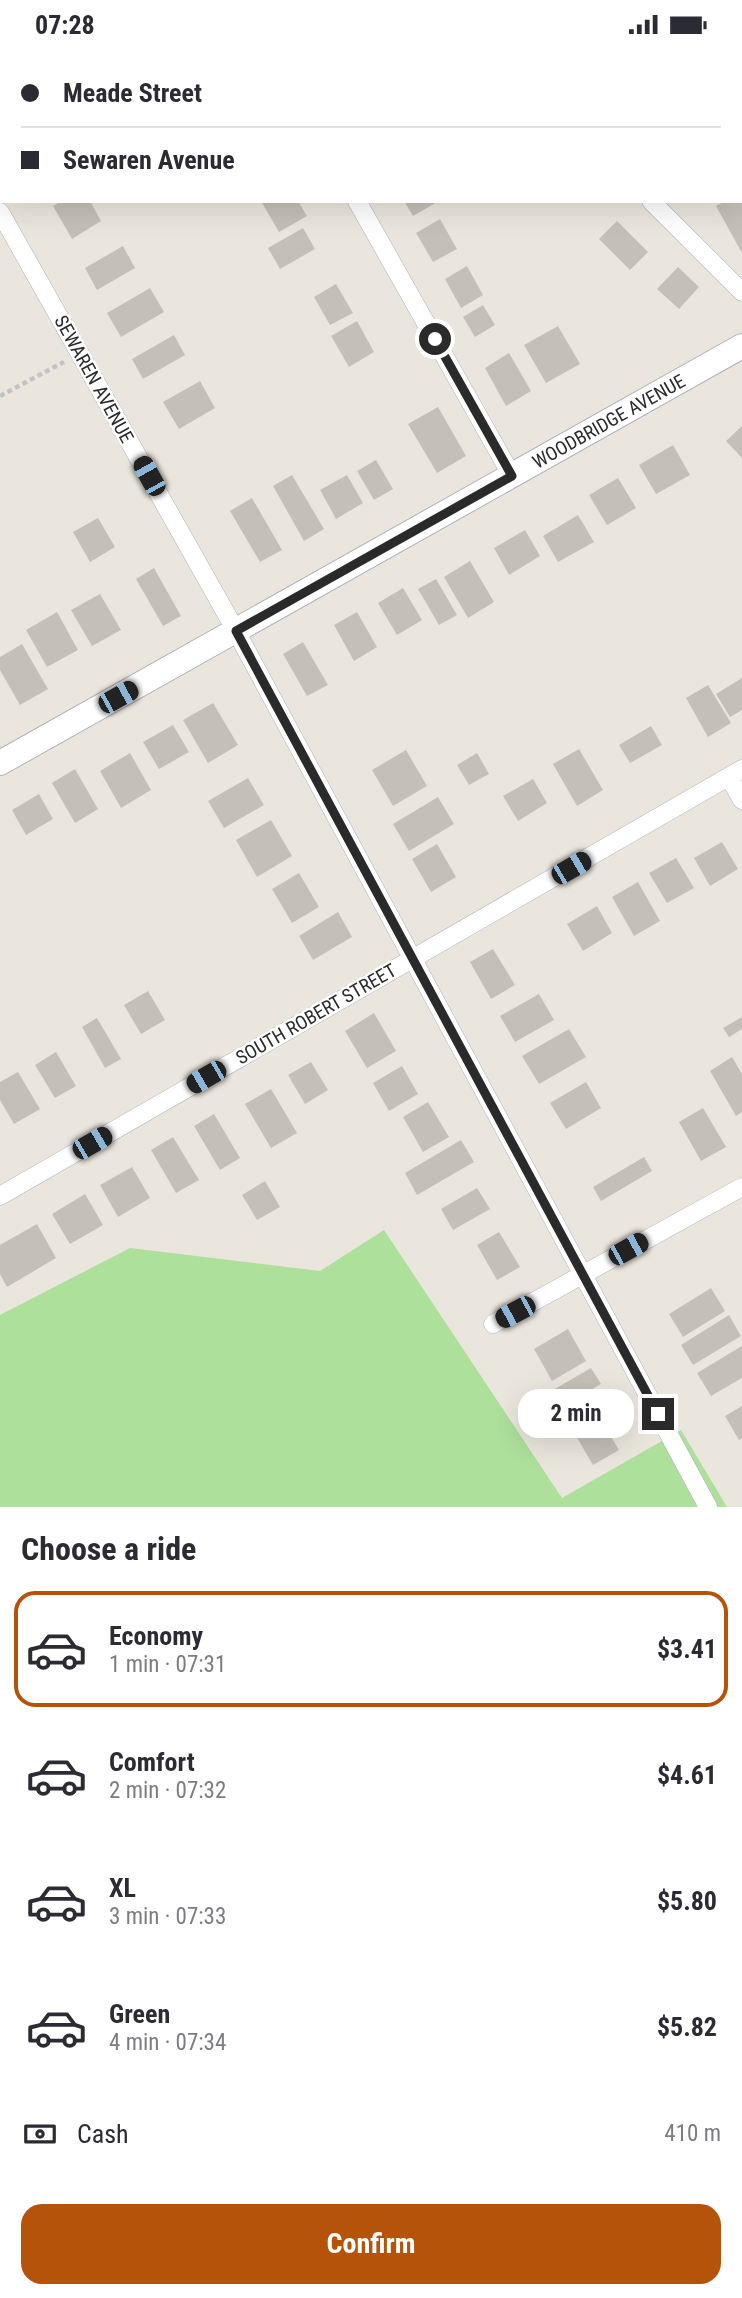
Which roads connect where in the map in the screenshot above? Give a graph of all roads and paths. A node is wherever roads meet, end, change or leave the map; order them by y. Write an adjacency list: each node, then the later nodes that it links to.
1 (359, 203): 8 (street)
2 (653, 203): 4 (street)
3 (0, 212): 6 (street, SEWAREN AVENUE)
4 (742, 292)
5 (742, 346): 8 (street, WOODBRIDGE AVENUE)
6 (80, 353): 7 (path); 9 (street, SEWAREN AVENUE)
7 (0, 396)
8 (512, 476): 9 (street, WOODBRIDGE AVENUE)
9 (236, 631): 10 (street, WOODBRIDGE AVENUE); 13 (street, SEWAREN AVENUE)
10 (0, 763)
11 (735, 773): 12 (street); 13 (street, SOUTH ROBERT STREET)
12 (742, 800)
13 (413, 958): 15 (street, SOUTH ROBERT STREET); 16 (street, SEWAREN AVENUE)
14 (742, 1187): 16 (street)
15 (0, 1196)
16 (583, 1275): 17 (street); 18 (street, SEWAREN AVENUE)
17 (493, 1324)
18 (708, 1507)

